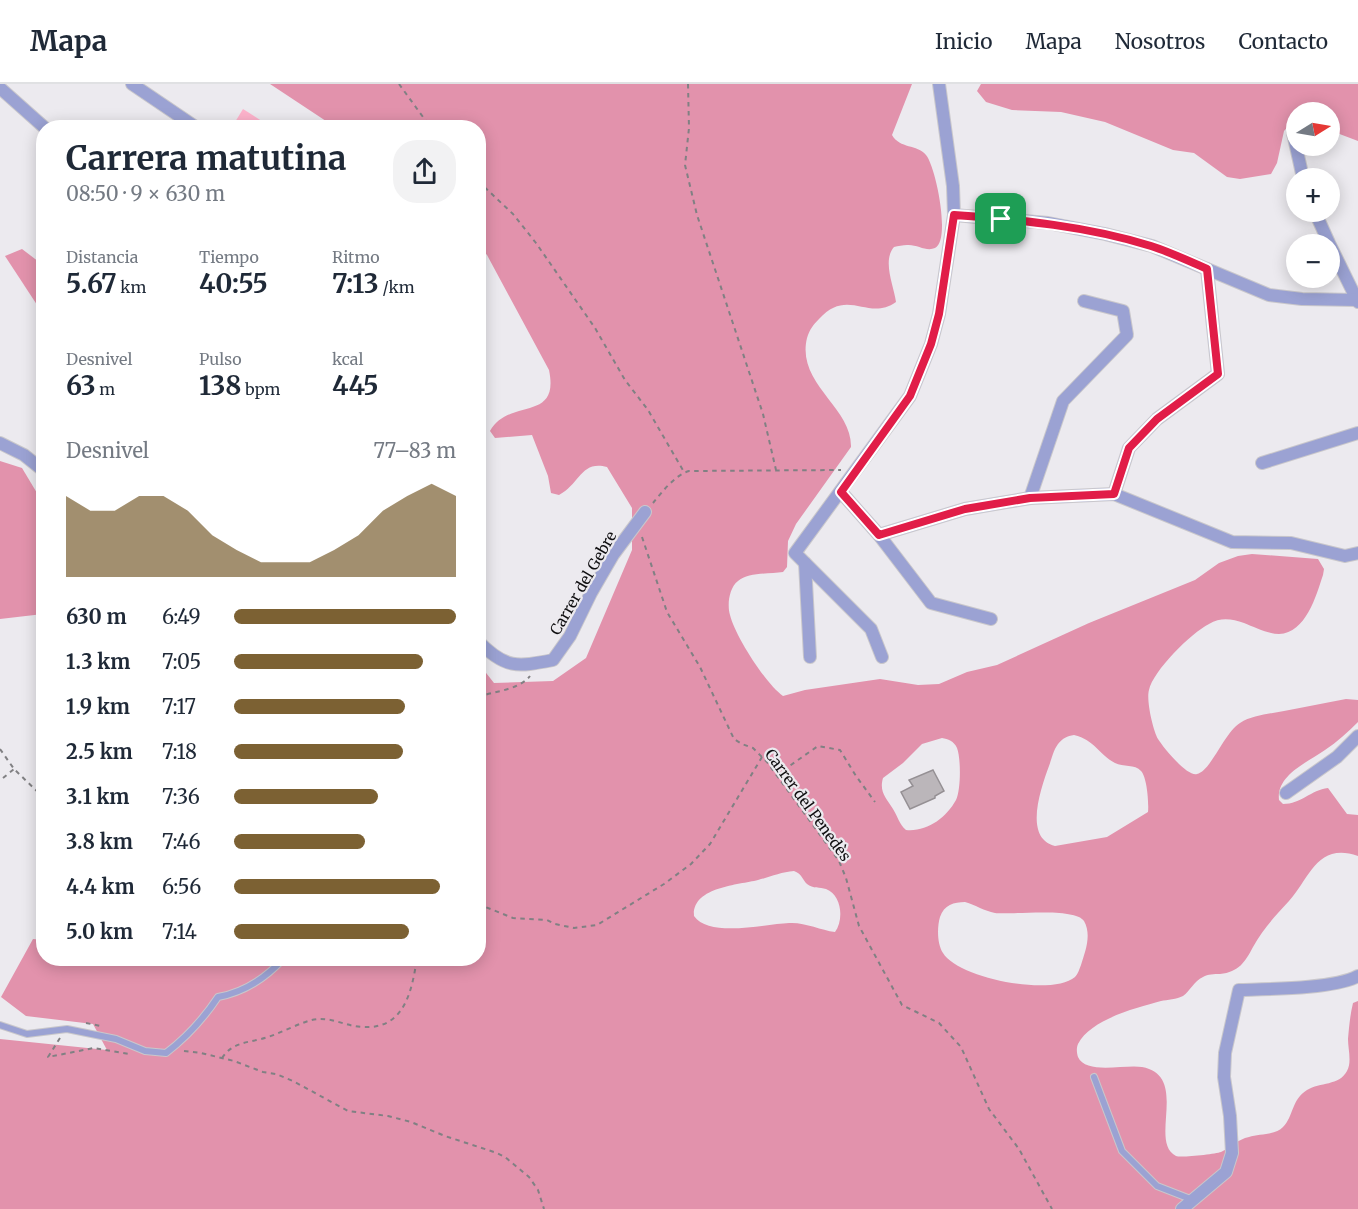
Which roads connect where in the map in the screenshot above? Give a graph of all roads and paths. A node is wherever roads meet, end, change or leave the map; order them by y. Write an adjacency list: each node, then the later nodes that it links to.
1 (132, 84): 7 (street)
2 (399, 84): 8 (path)
3 (688, 84): 19 (path)
4 (939, 84): 10 (street)
5 (0, 88): 6 (street)
6 (36, 120)
7 (185, 120)
8 (425, 120)
9 (486, 189): 21 (path)
10 (954, 215): 12 (street); 20 (street)
11 (1321, 222): 14 (street)
12 (1207, 269): 14 (street); 23 (street)
13 (1084, 301): 24 (street)
14 (1357, 301)
15 (1358, 433): 17 (street)
16 (0, 443): 18 (street)
17 (1262, 463)
18 (36, 465)
19 (776, 470): 20 (path); 21 (path)
20 (857, 470): 22 (street)
21 (684, 472): 25 (path)
22 (841, 492): 27 (street); 29 (street)
23 (1114, 494): 24 (street); 28 (street)
24 (1030, 498): 27 (street)
25 (645, 512): 26 (street, Carrer del Gebre)
26 (637, 522): 34 (street, Carrer del Gebre); 38 (path, Carrer del Penedès)
27 (879, 535): 30 (street)
28 (1358, 553)
29 (805, 563): 32 (street); 33 (street)
30 (991, 619)
31 (486, 647): 34 (street)
32 (810, 657)
33 (882, 657)
34 (545, 661): 35 (path)
35 (486, 694)
36 (1358, 736): 43 (street)
37 (0, 749): 39 (path)
38 (762, 757): 41 (path, Carrer del Penedès); 45 (path)
39 (14, 769): 40 (path); 42 (path)
40 (3, 778)
41 (778, 778): 44 (path); 55 (path, Carrer del Penedès)
42 (36, 790)
43 (1286, 793)
44 (875, 802)
45 (486, 907)
46 (277, 966): 50 (lane)
47 (415, 966): 51 (path)
48 (1358, 976): 53 (street)
49 (0, 1025): 50 (lane)
50 (168, 1052): 51 (path)
51 (222, 1058): 54 (path)
52 (1094, 1077): 53 (lane)
53 (1193, 1200): 56 (street)
54 (544, 1209)
55 (1052, 1209)
56 (1182, 1209)

